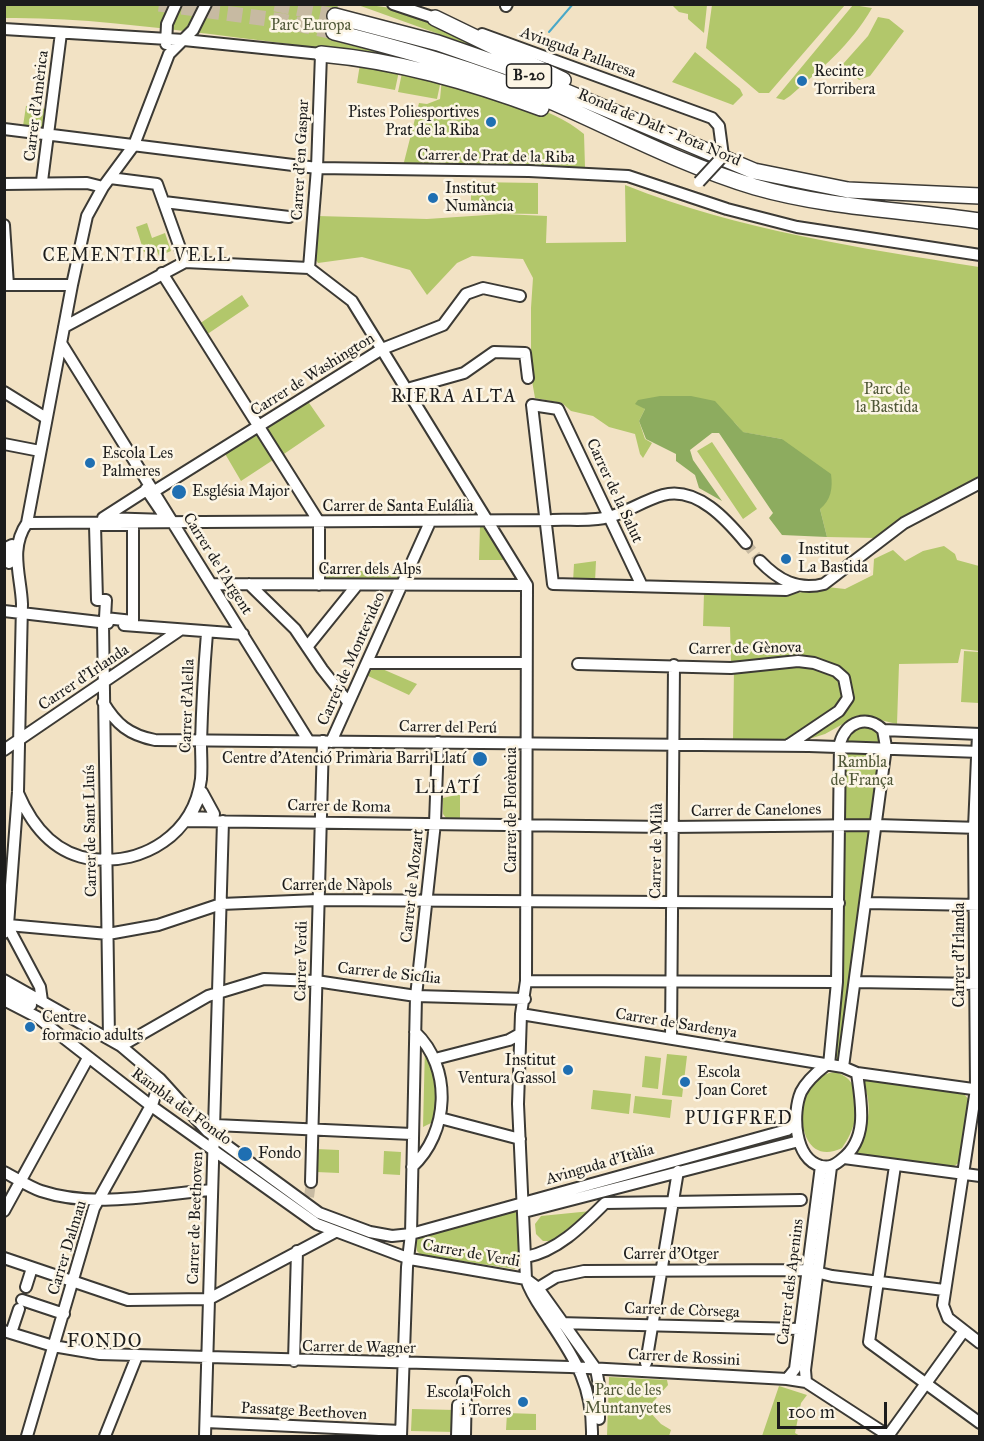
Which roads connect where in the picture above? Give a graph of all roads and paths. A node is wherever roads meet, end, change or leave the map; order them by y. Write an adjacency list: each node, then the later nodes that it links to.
1 (176, 4): 7 (street)
2 (206, 4): 8 (street)
3 (393, 4): 4 (street, Avinguda Pallaresa)
4 (435, 18): 14 (highway); 14 (street, Avinguda Pallaresa)
5 (4, 29): 6 (street)
6 (61, 33): 7 (street); 12 (street, Carrer d'Amèrica)
7 (165, 39): 8 (street); 9 (street)
8 (184, 40): 9 (street); 10 (street)
9 (169, 54): 13 (street)
10 (321, 54): 15 (street, Carrer d'en Gaspar); 16 (highway)
11 (4, 129): 12 (street, Carrer de Prat de la Riba)
12 (49, 135): 13 (street, Carrer de Prat de la Riba); 17 (street, Carrer d'Amèrica)
13 (134, 145): 15 (street, Carrer de Prat de la Riba); 18 (street)
14 (719, 156): 16 (street, bridge); 16 (highway, Ronda de Dalt - Pota Nord / B-20); 21 (highway, Ronda de Dalt - Pota Nord / B-20)
15 (317, 168): 20 (street, Carrer de Prat de la Riba); 28 (street, Carrer d'en Gaspar)
16 (701, 176): 20 (street); 24 (highway, Ronda de Dalt - Pota Nord / B-20)
17 (42, 182): 18 (street); 19 (street)
18 (106, 183): 22 (street); 31 (street)
19 (4, 184)
20 (688, 196): 26 (street, Carrer de Prat de la Riba)
21 (980, 196)
22 (164, 202): 23 (street); 27 (street)
23 (289, 217)
24 (980, 221)
25 (4, 225): 30 (street)
26 (980, 255)
27 (185, 262): 28 (street); 29 (street)
28 (309, 268): 35 (street)
29 (162, 273): 33 (street); 40 (street)
30 (6, 285): 31 (street)
31 (72, 285): 33 (street)
32 (520, 296): 35 (street, Carrer de Washington)
33 (64, 327): 34 (street)
34 (61, 343): 39 (street); 44 (street, Carrer de l'Argent)
35 (382, 349): 37 (street); 40 (street, Carrer de Washington)
36 (528, 378): 37 (street)
37 (407, 389): 51 (street)
38 (4, 392): 39 (street)
39 (46, 418): 42 (street)
40 (258, 427): 44 (street, Carrer de Washington); 49 (street)
41 (4, 444): 42 (street)
42 (40, 451): 53 (street)
43 (980, 483): 65 (street)
44 (149, 491): 44 (street, Carrer de Washington); 48 (street, Carrer de l'Argent)
45 (610, 517): 46 (street, Carrer de Santa Eulália); 46 (street, Carrer de la Salut); 54 (street, Carrer de Santa Eulália); 64 (street, Carrer de la Salut)
46 (546, 520): 51 (street, Carrer de Santa Eulália); 64 (street)
47 (136, 522): 48 (street, Carrer de Santa Eulália); 53 (street, Carrer de Santa Eulália); 69 (street)
48 (173, 522): 49 (street, Carrer de Santa Eulália); 59 (street, Carrer de l'Argent)
49 (318, 522): 50 (street, Carrer de Santa Eulália); 60 (street)
50 (430, 522): 51 (street, Carrer de Santa Eulália); 62 (street, Carrer de Montevideo)
51 (489, 522): 63 (street)
52 (95, 525): 52 (street)
53 (25, 526): 55 (street); 57 (street)
54 (746, 543)
55 (7, 545): 57 (street)
56 (760, 561): 65 (street)
57 (10, 562): 67 (street)
58 (249, 584): 59 (street, Carrer dels Alps); 60 (street, Carrer dels Alps); 73 (street)
59 (213, 585): 72 (street, Carrer de l'Argent)
60 (319, 585): 61 (street, Carrer dels Alps)
61 (357, 585): 62 (street, Carrer dels Alps); 73 (street)
62 (402, 585): 63 (street, Carrer dels Alps); 74 (street, Carrer de Montevideo)
63 (527, 585): 75 (street, Carrer de Florència)
64 (642, 586): 65 (street)
65 (797, 586)
66 (4, 611): 67 (street)
67 (21, 612): 68 (street); 85 (street)
68 (103, 623): 69 (street); 78 (street, Carrer de Sant Lluís)
69 (135, 626): 70 (street)
70 (180, 630): 71 (street); 78 (street, Carrer d'Irlanda)
71 (207, 633): 72 (street); 86 (street, Carrer d'Alella)
72 (243, 634): 84 (street, Carrer de l'Argent)
73 (308, 647): 80 (street)
74 (367, 663): 75 (street); 80 (street, Carrer de Montevideo)
75 (526, 663): 89 (street, Carrer de Florència)
76 (578, 664): 77 (street, Carrer de Gènova)
77 (674, 665): 90 (street, Carrer de Milà); 91 (street, Carrer de Gènova)
78 (104, 684): 79 (street, Carrer de Sant Lluís); 85 (street, Carrer d'Irlanda)
79 (103, 702): 86 (street, Carrer del Perú); 108 (street, Carrer de Sant Lluís)
80 (348, 702): 87 (street, Carrer de Montevideo)
81 (847, 728): 82 (street); 92 (street, Carrer del Perú); 93 (street)
82 (883, 730): 83 (street); 94 (street)
83 (979, 734): 96 (street, Carrer d'Irlanda)
84 (308, 740): 86 (street, Carrer del Perú); 87 (street, Carrer del Perú)
85 (17, 741): 95 (street, Carrer d'Irlanda); 98 (street)
86 (201, 741): 97 (street, Carrer d'Alella)
87 (327, 741): 88 (street, Carrer del Perú); 101 (street, Carrer Verdi)
88 (438, 742): 89 (street, Carrer del Perú); 102 (street, Carrer de Mozart)
89 (527, 744): 90 (street, Carrer del Perú); 103 (street, Carrer de Florència)
90 (674, 746): 91 (street, Carrer del Perú); 106 (street, Carrer de Milà)
91 (786, 746): 92 (street, Carrer del Perú)
92 (809, 746): 93 (street, Carrer del Perú)
93 (840, 747): 94 (street, Carrer del Perú); 104 (street)
94 (886, 747): 96 (street, Carrer del Perú); 105 (street)
95 (4, 750)
96 (978, 752): 107 (street, Carrer d'Irlanda)
97 (201, 787): 99 (street, Carrer d'Alella); 100 (street, Carrer d'Alella)
98 (18, 792): 108 (street, Carrer d'Alella); 117 (street)
99 (185, 821): 100 (street, Carrer de Roma); 108 (street, Carrer d'Alella)
100 (223, 821): 101 (street, Carrer de Roma); 114 (street, Carrer de Beethoven)
101 (320, 821): 102 (street, Carrer de Roma); 109 (street, Carrer Verdi)
102 (435, 823): 103 (street, Carrer de Roma); 110 (street, Carrer de Mozart)
103 (527, 825): 106 (street, Carrer de Roma); 111 (street, Carrer de Florència)
104 (839, 825): 105 (street, Carrer de Canelones); 106 (street, Carrer de Canelones); 112 (street)
105 (876, 825): 107 (street, Carrer de Canelones); 113 (street)
106 (673, 827): 115 (street, Carrer de Milà)
107 (977, 828): 116 (street, Carrer d'Irlanda)
108 (106, 861): 118 (street, Carrer de Sant Lluís)
109 (318, 900): 110 (street, Carrer de Nàpols); 114 (street, Carrer de Nàpols); 120 (street, Carrer Verdi)
110 (427, 902): 111 (street, Carrer de Nàpols); 128 (street, Carrer de Mozart)
111 (526, 903): 115 (street, Carrer de Nàpols); 121 (street, Carrer de Florència)
112 (839, 903): 115 (street, Carrer de Nàpols); 123 (street)
113 (866, 903): 116 (street); 124 (street)
114 (221, 904): 118 (street, Carrer de Nàpols); 127 (street, Carrer de Beethoven)
115 (671, 904): 122 (street, Carrer de Milà)
116 (977, 905): 125 (street, Carrer d'Irlanda)
117 (6, 927): 118 (street, Carrer de Nàpols); 131 (street)
118 (108, 934): 137 (street, Carrer de Sant Lluís)
119 (4, 980): 131 (street, Rambla del Fondo)
120 (316, 981): 127 (street, Carrer de Sicília); 128 (street, Carrer de Sicília); 150 (street, Carrer Verdi)
121 (526, 981): 122 (street); 129 (street, Carrer de Florència)
122 (672, 981): 123 (street); 138 (street, Carrer de Milà)
123 (837, 982): 142 (street)
124 (855, 982): 125 (street); 143 (street)
125 (977, 984): 146 (street, Carrer d'Irlanda)
126 (4, 990): 132 (street)
127 (217, 992): 139 (street, Carrer de Sicília); 151 (street, Carrer de Beethoven)
128 (416, 996): 129 (street, Carrer de Sicília); 135 (street, Carrer de Mozart)
129 (525, 999): 133 (street, Carrer de Florència)
130 (4, 1000): 134 (street, Rambla del Fondo)
131 (42, 1001): 134 (street); 137 (street, Rambla del Fondo)
132 (31, 1005)
133 (521, 1014): 136 (street, Carrer de Florència); 138 (street, Carrer de Sardenya)
134 (35, 1016): 140 (street, Rambla del Fondo)
135 (415, 1032): 141 (street); 152 (street, Carrer de Mozart)
136 (520, 1034): 141 (street); 153 (street, Carrer de Florència)
137 (109, 1038): 139 (street, Rambla del Fondo)
138 (671, 1038): 142 (street, Carrer de Sardenya)
139 (121, 1046): 145 (street, Rambla del Fondo)
140 (88, 1058): 147 (street, Rambla del Fondo); 164 (street)
141 (435, 1059): 148 (street)
142 (827, 1065): 143 (street); 149 (street)
143 (843, 1067): 144 (street)
144 (857, 1073): 146 (street); 156 (street)
145 (160, 1078): 147 (street, Carrer Dalmau); 151 (street, Rambla del Fondo)
146 (978, 1090): 162 (street, Carrer d'Irlanda)
147 (150, 1105): 155 (street, Rambla del Fondo); 167 (street, Carrer Dalmau)
148 (440, 1118): 153 (street); 159 (street)
149 (796, 1124): 154 (street); 171 (street, Avinguda d'Itàlia)
150 (312, 1129): 151 (street, Rambla del Fondo); 152 (street, Rambla del Fondo); 165 (street, Carrer Verdi)
151 (214, 1130): 155 (street, Carrer de Beethoven); 170 (street, Rambla del Fondo)
152 (412, 1134): 159 (street, Carrer de Mozart)
153 (520, 1139): 171 (street, Carrer de Florència)
154 (799, 1141): 157 (street); 160 (street, Avinguda d'Itàlia)
155 (213, 1148): 166 (street, Carrer de Beethoven); 170 (street, Rambla del Fondo)
156 (844, 1158): 157 (street); 158 (street)
157 (826, 1166): 168 (street, Carrer dels Apenins); 181 (street, Carrer dels Apenins)
158 (896, 1166): 162 (street); 184 (street)
159 (412, 1167): 174 (street, Carrer de Mozart)
160 (678, 1171): 169 (street); 171 (street, Avinguda d'Itàlia)
161 (4, 1172): 164 (street)
162 (963, 1175): 163 (street); 186 (street, Carrer d'Irlanda)
163 (980, 1176)
164 (21, 1180): 167 (street); 172 (street)
165 (311, 1182)
166 (212, 1190): 167 (street); 188 (street, Carrer de Beethoven)
167 (98, 1199): 183 (street, Carrer Dalmau)
168 (808, 1200): 169 (street); 181 (street, Carrer dels Apenins)
169 (673, 1203): 176 (street); 180 (street)
170 (307, 1206): 173 (street, Rambla del Fondo); 174 (street, Rambla del Fondo)
171 (524, 1207): 174 (street, Avinguda d'Itàlia); 176 (street, Carrer de Florència)
172 (4, 1211)
173 (335, 1232): 175 (street); 178 (street, Rambla del Fondo)
174 (411, 1234): 178 (street, Carrer de Mozart)
175 (297, 1251): 188 (street); 200 (street)
176 (526, 1257): 182 (street, Carrer de Florència)
177 (4, 1258): 179 (street)
178 (410, 1259): 182 (street, Carrer de Verdi); 202 (street, Carrer de Mozart)
179 (32, 1268): 183 (street); 187 (street)
180 (662, 1270): 181 (street, Carrer d'Otger); 185 (street, Carrer d'Otger); 192 (street)
181 (813, 1272): 184 (street, Carrer d'Otger); 193 (street, Carrer dels Apenins); 206 (street, Carrer dels Apenins)
182 (526, 1279): 185 (street); 189 (street)
183 (72, 1282): 188 (street); 190 (street, Carrer Dalmau)
184 (877, 1283): 186 (street, Carrer d'Otger); 207 (street)
185 (538, 1288): 191 (street)
186 (944, 1290): 194 (street, Carrer d'Irlanda)
187 (22, 1299): 190 (street); 195 (street)
188 (209, 1299): 199 (street, Carrer de Beethoven)
189 (541, 1308): 191 (street); 203 (street)
190 (64, 1314): 197 (street, Carrer Dalmau)
191 (564, 1324): 192 (street, Carrer de Còrsega); 204 (street)
192 (652, 1325): 193 (street, Carrer de Còrsega); 201 (street)
193 (800, 1329): 205 (street, Carrer dels Apenins)
194 (963, 1332): 196 (street, Carrer d'Irlanda); 207 (street)
195 (7, 1334): 197 (street, Carrer de Wagner)
196 (980, 1343)
197 (53, 1346): 198 (street, Carrer de Wagner); 212 (street, Carrer Dalmau)
198 (137, 1356): 199 (street, Carrer de Wagner); 213 (street)
199 (207, 1358): 200 (street, Carrer de Wagner); 208 (street, Carrer de Beethoven)
200 (294, 1361): 202 (street, Carrer de Wagner)
201 (646, 1363)
202 (404, 1364): 203 (street, Carrer de Wagner); 210 (street, Carrer de Mozart)
203 (580, 1368): 204 (street, Carrer de Rossini); 217 (street)
204 (596, 1369): 205 (street, Carrer de Rossini); 218 (street)
205 (787, 1379): 206 (street)
206 (806, 1382): 211 (street)
207 (926, 1385): 209 (street); 211 (street)
208 (206, 1422): 210 (street, Passatge Beethoven); 214 (street, Carrer de Beethoven)
209 (980, 1424)
210 (401, 1434)
211 (889, 1436)
212 (27, 1437)
213 (105, 1437)
214 (206, 1437)
215 (457, 1437): 216 (street)
216 (465, 1437)
217 (592, 1437)
218 (598, 1437)

